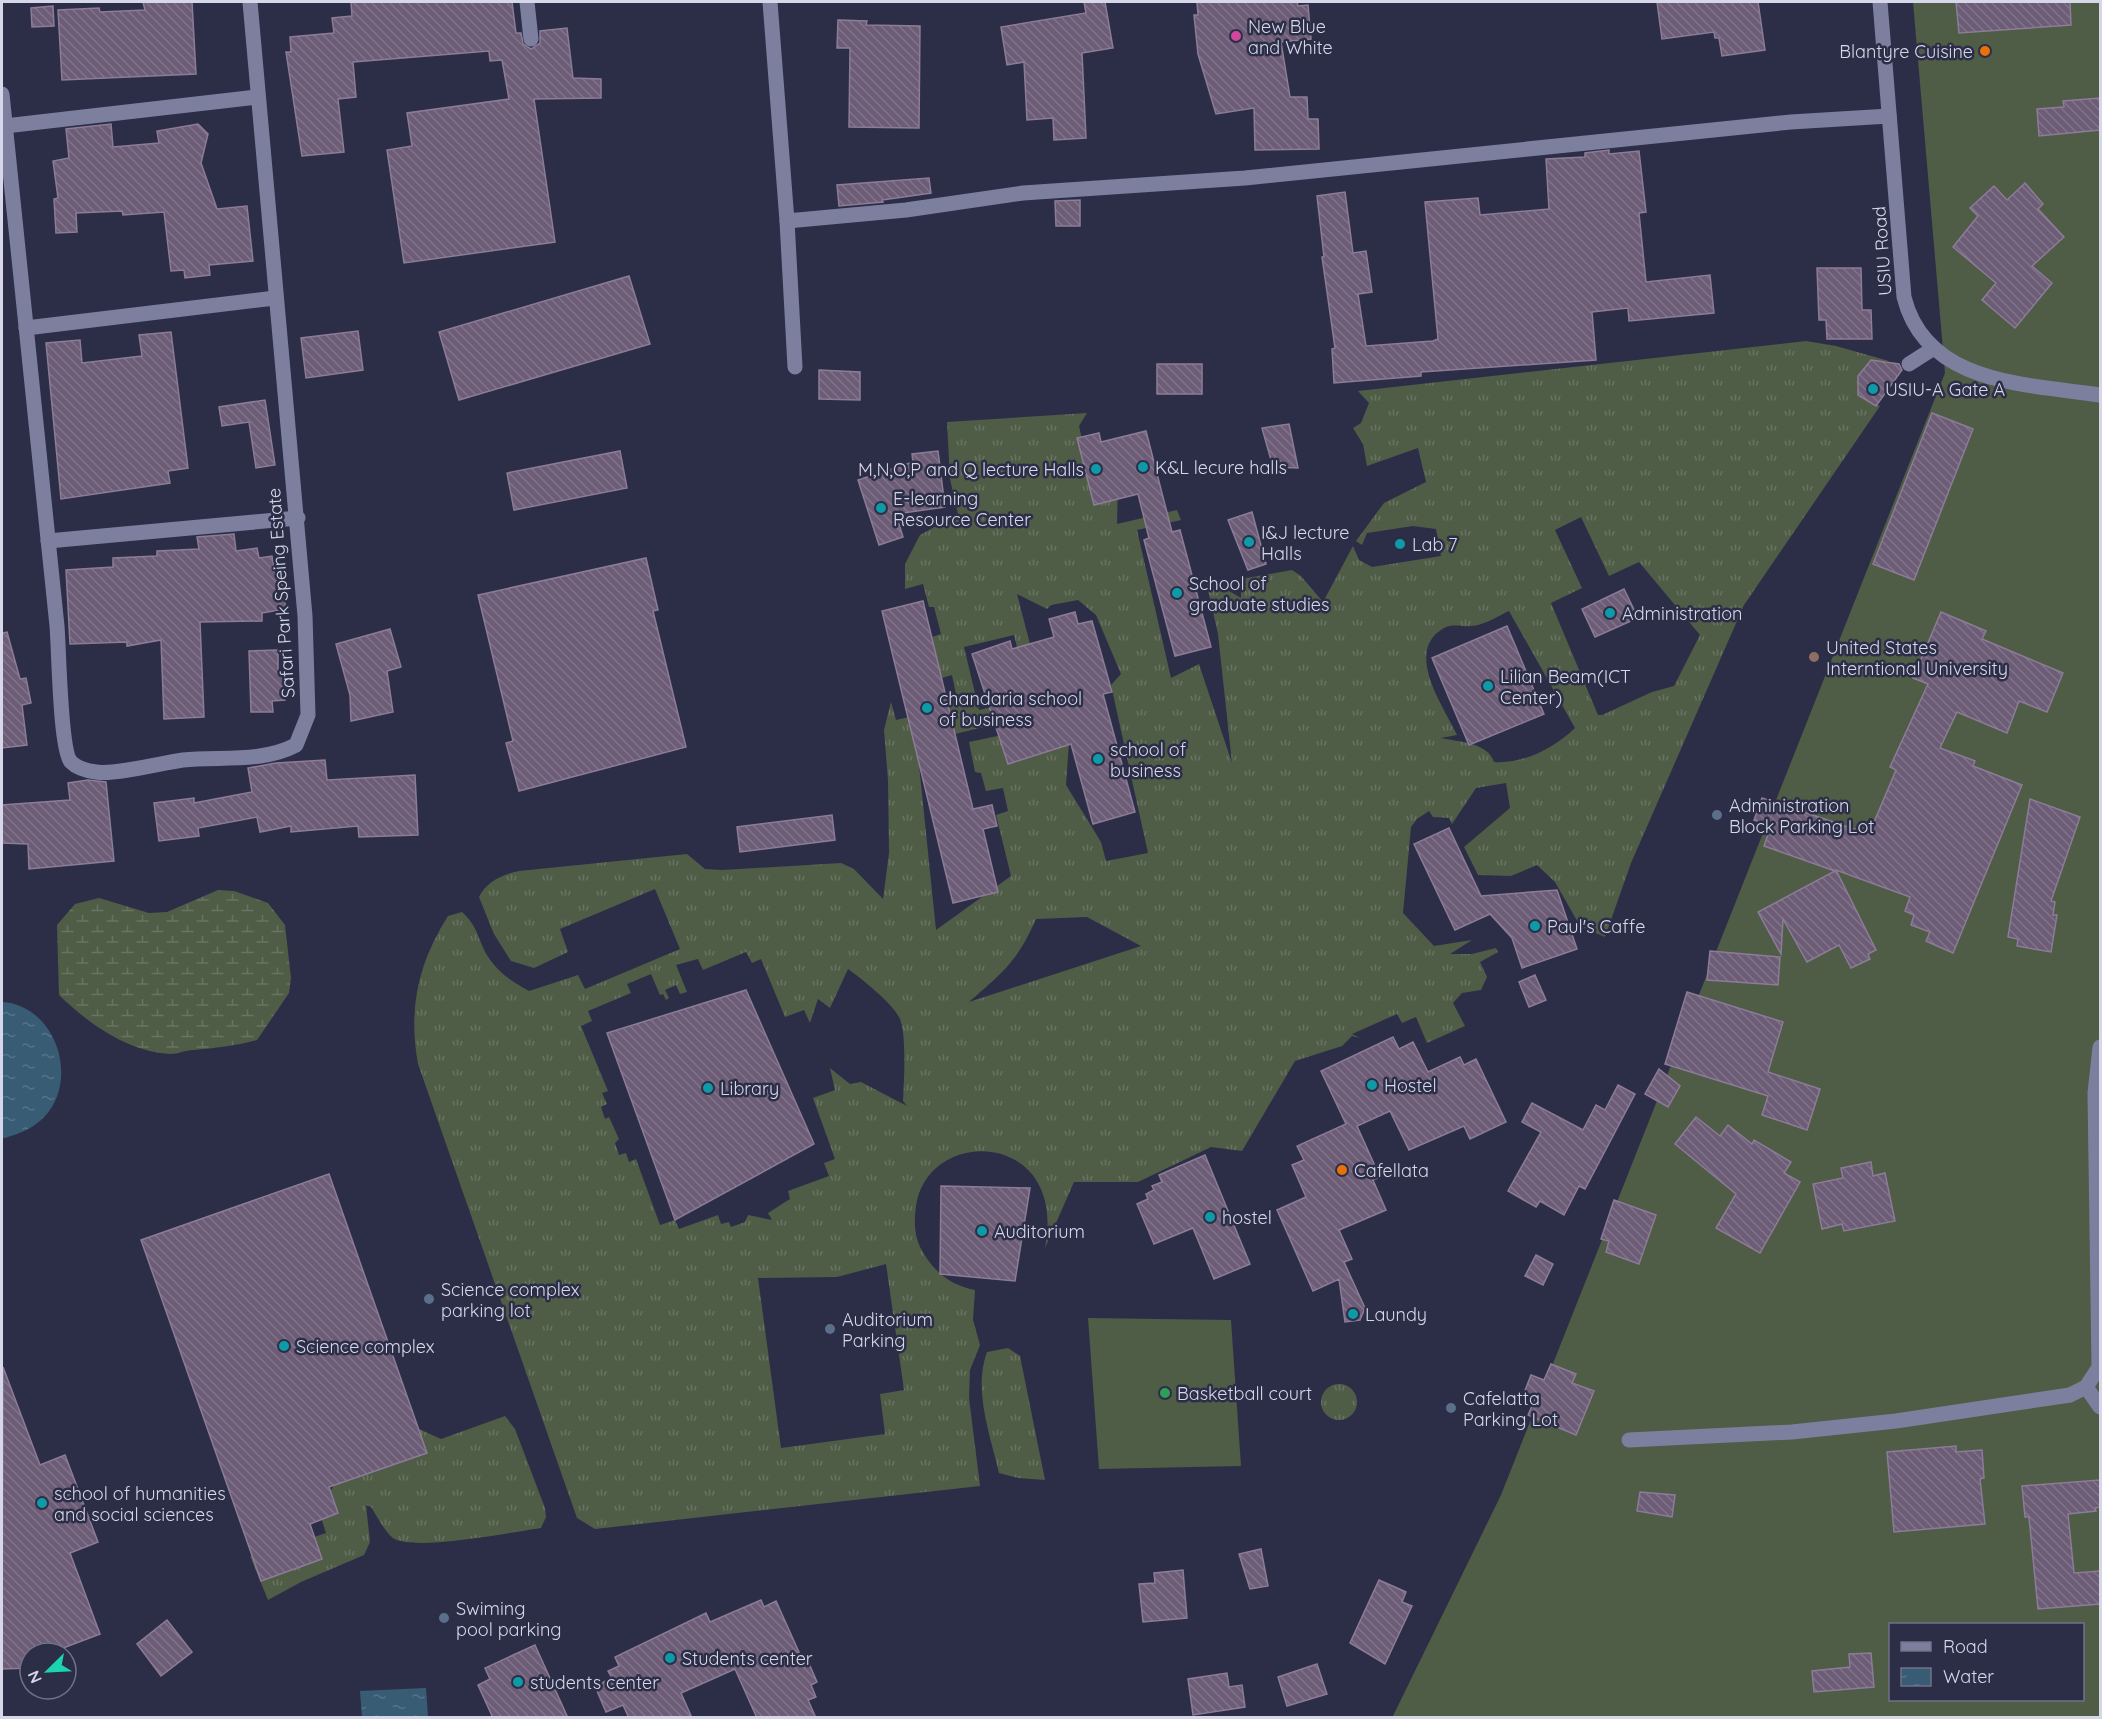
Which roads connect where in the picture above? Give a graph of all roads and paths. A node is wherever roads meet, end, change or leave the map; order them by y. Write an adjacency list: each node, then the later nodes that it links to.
1 (250, 2): 7 (street, Safari Park Speing Estate)
2 (527, 2): 5 (street)
3 (770, 2): 10 (street)
4 (1880, 2): 8 (street, USIU Road)
5 (531, 39)
6 (2, 94): 9 (street, Safari Park Speing Estate)
7 (257, 97): 9 (street); 11 (street, Safari Park Speing Estate)
8 (1889, 116): 10 (street); 13 (street, USIU Road)
9 (5, 126): 12 (street, Safari Park Speing Estate)
10 (787, 221): 15 (street)
11 (275, 298): 12 (street); 17 (street, Safari Park Speing Estate)
12 (26, 328): 18 (street, Safari Park Speing Estate)
13 (1934, 348): 14 (street); 16 (street, USIU Road)
14 (1909, 364)
15 (795, 367)
16 (2100, 395)
17 (298, 518): 18 (street); 18 (street, Safari Park Speing Estate)
18 (48, 541)
19 (2100, 1047): 20 (street)
20 (2100, 1310): 21 (street)
21 (2086, 1387): 22 (street); 23 (street)
22 (2100, 1407)
23 (1629, 1440)

